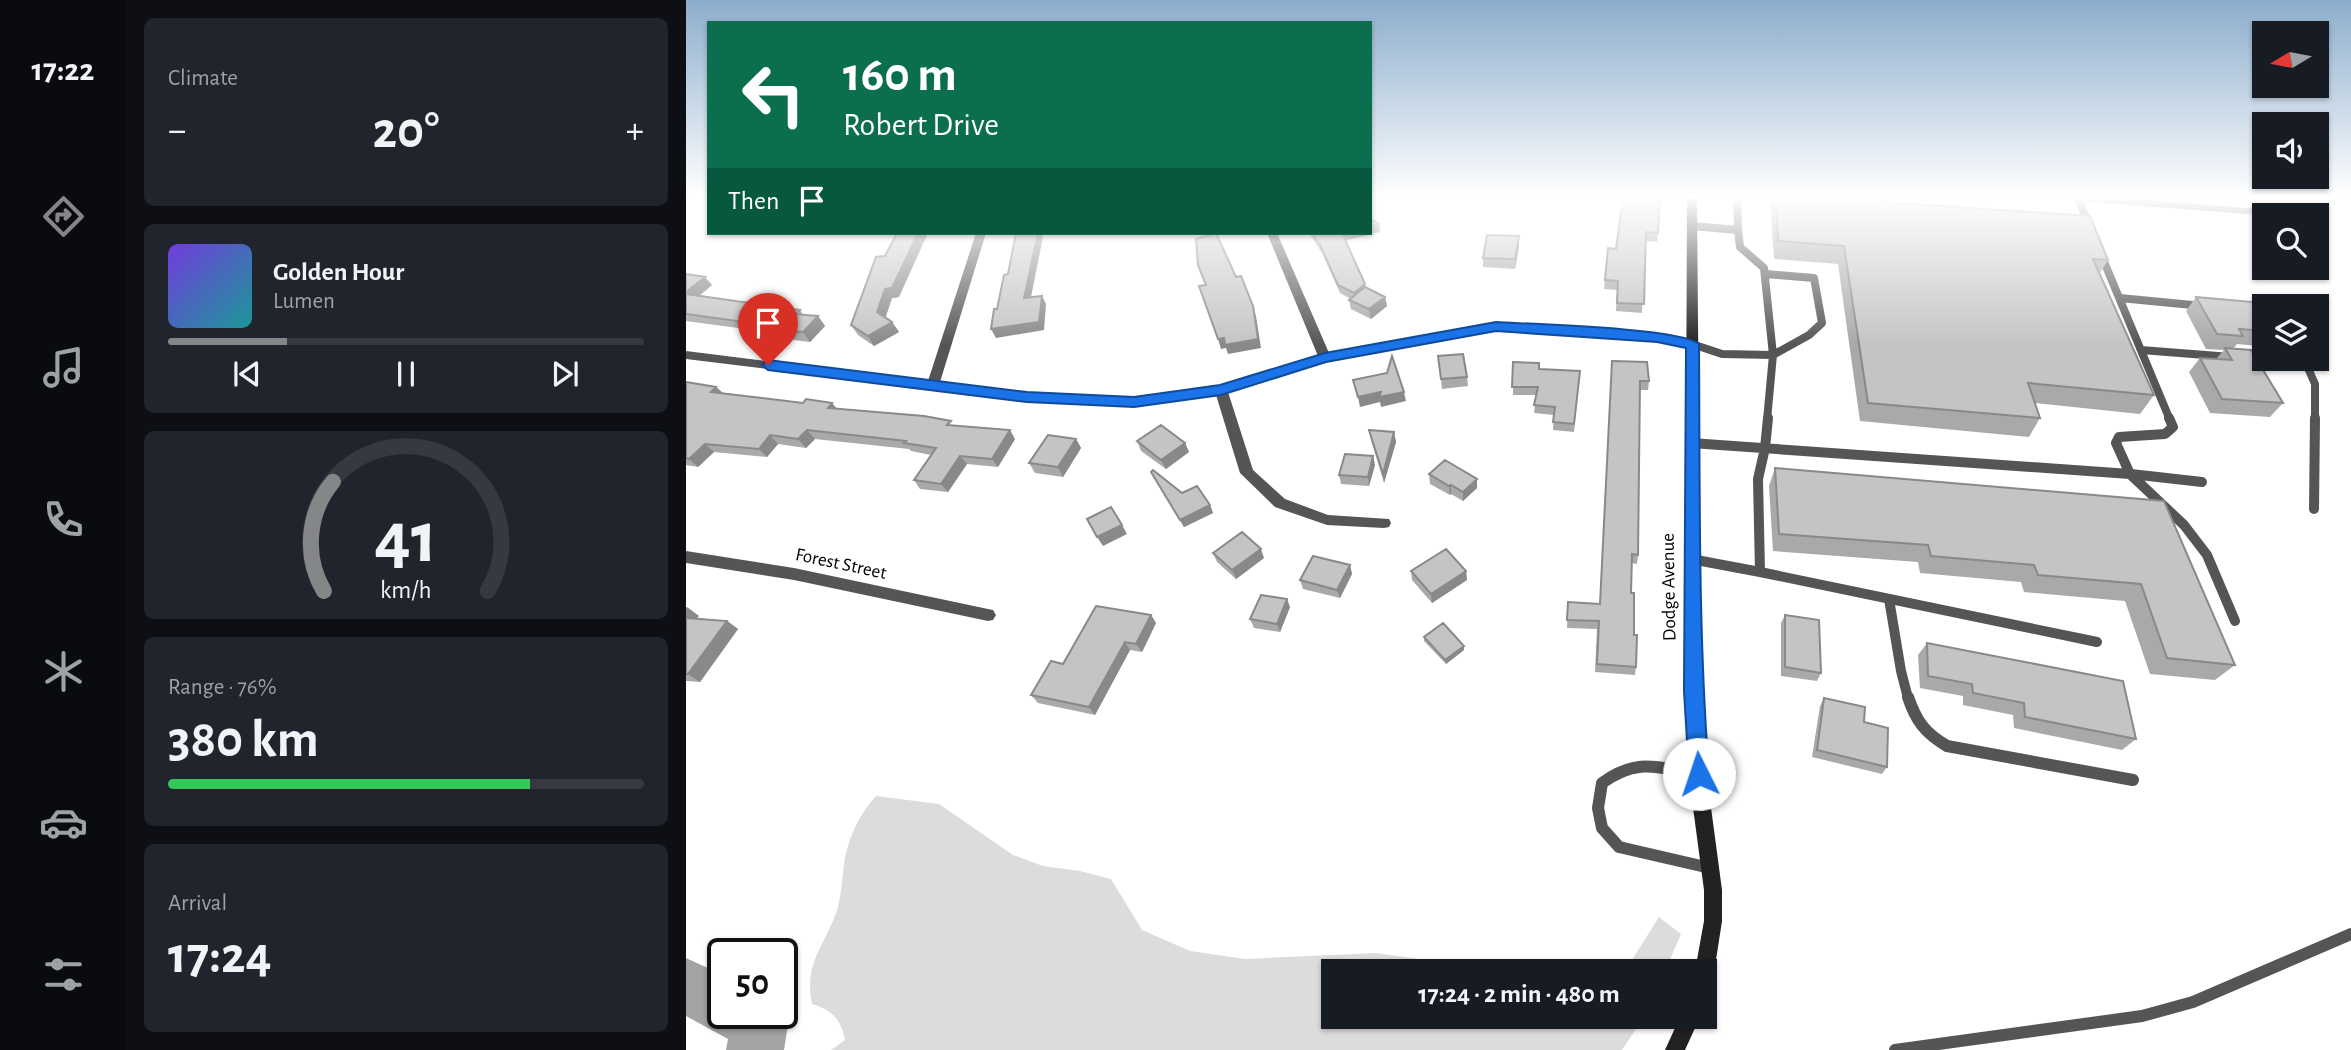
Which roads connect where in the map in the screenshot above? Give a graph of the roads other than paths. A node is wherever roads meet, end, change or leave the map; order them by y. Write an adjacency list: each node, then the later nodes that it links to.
1 (977, 247): 16 (street)
2 (1278, 247): 14 (street)
3 (1692, 247): 9 (main road, Dodge Avenue)
4 (1740, 247): 6 (lane)
5 (2099, 247): 7 (lane)
6 (1766, 274): 12 (lane); 12 (lane)
7 (2120, 298): 8 (lane); 10 (lane)
8 (2216, 307)
9 (1692, 344): 12 (lane); 14 (street); 18 (main road, Dodge Avenue)
10 (2141, 350): 13 (lane); 20 (lane)
11 (686, 355): 16 (street)
12 (1773, 355): 19 (lane)
13 (2252, 357)
14 (1325, 358): 17 (street)
15 (2309, 371): 22 (lane)
16 (933, 384): 17 (street)
17 (1221, 390): 23 (street)
18 (1691, 443): 19 (lane); 25 (main road, Dodge Avenue)
19 (1765, 448): 20 (lane); 26 (lane)
20 (2130, 474): 21 (lane); 29 (lane)
21 (2202, 482)
22 (2314, 509)
23 (1384, 523)
24 (686, 557): 28 (street, Forest Street)
25 (1691, 559): 26 (lane); 31 (main road, Dodge Avenue)
26 (1760, 572): 27 (lane)
27 (1889, 598): 30 (lane); 32 (lane)
28 (988, 615)
29 (2235, 621)
30 (2097, 642)
31 (1699, 774): 33 (main road, Dodge Avenue); 33 (lane)
32 (2133, 780)
33 (1710, 868): 35 (main road, Dodge Avenue)
34 (2351, 934): 38 (lane)
35 (1706, 959)
36 (1685, 1029): 37 (main road)
37 (1675, 1050)
38 (1895, 1050)

